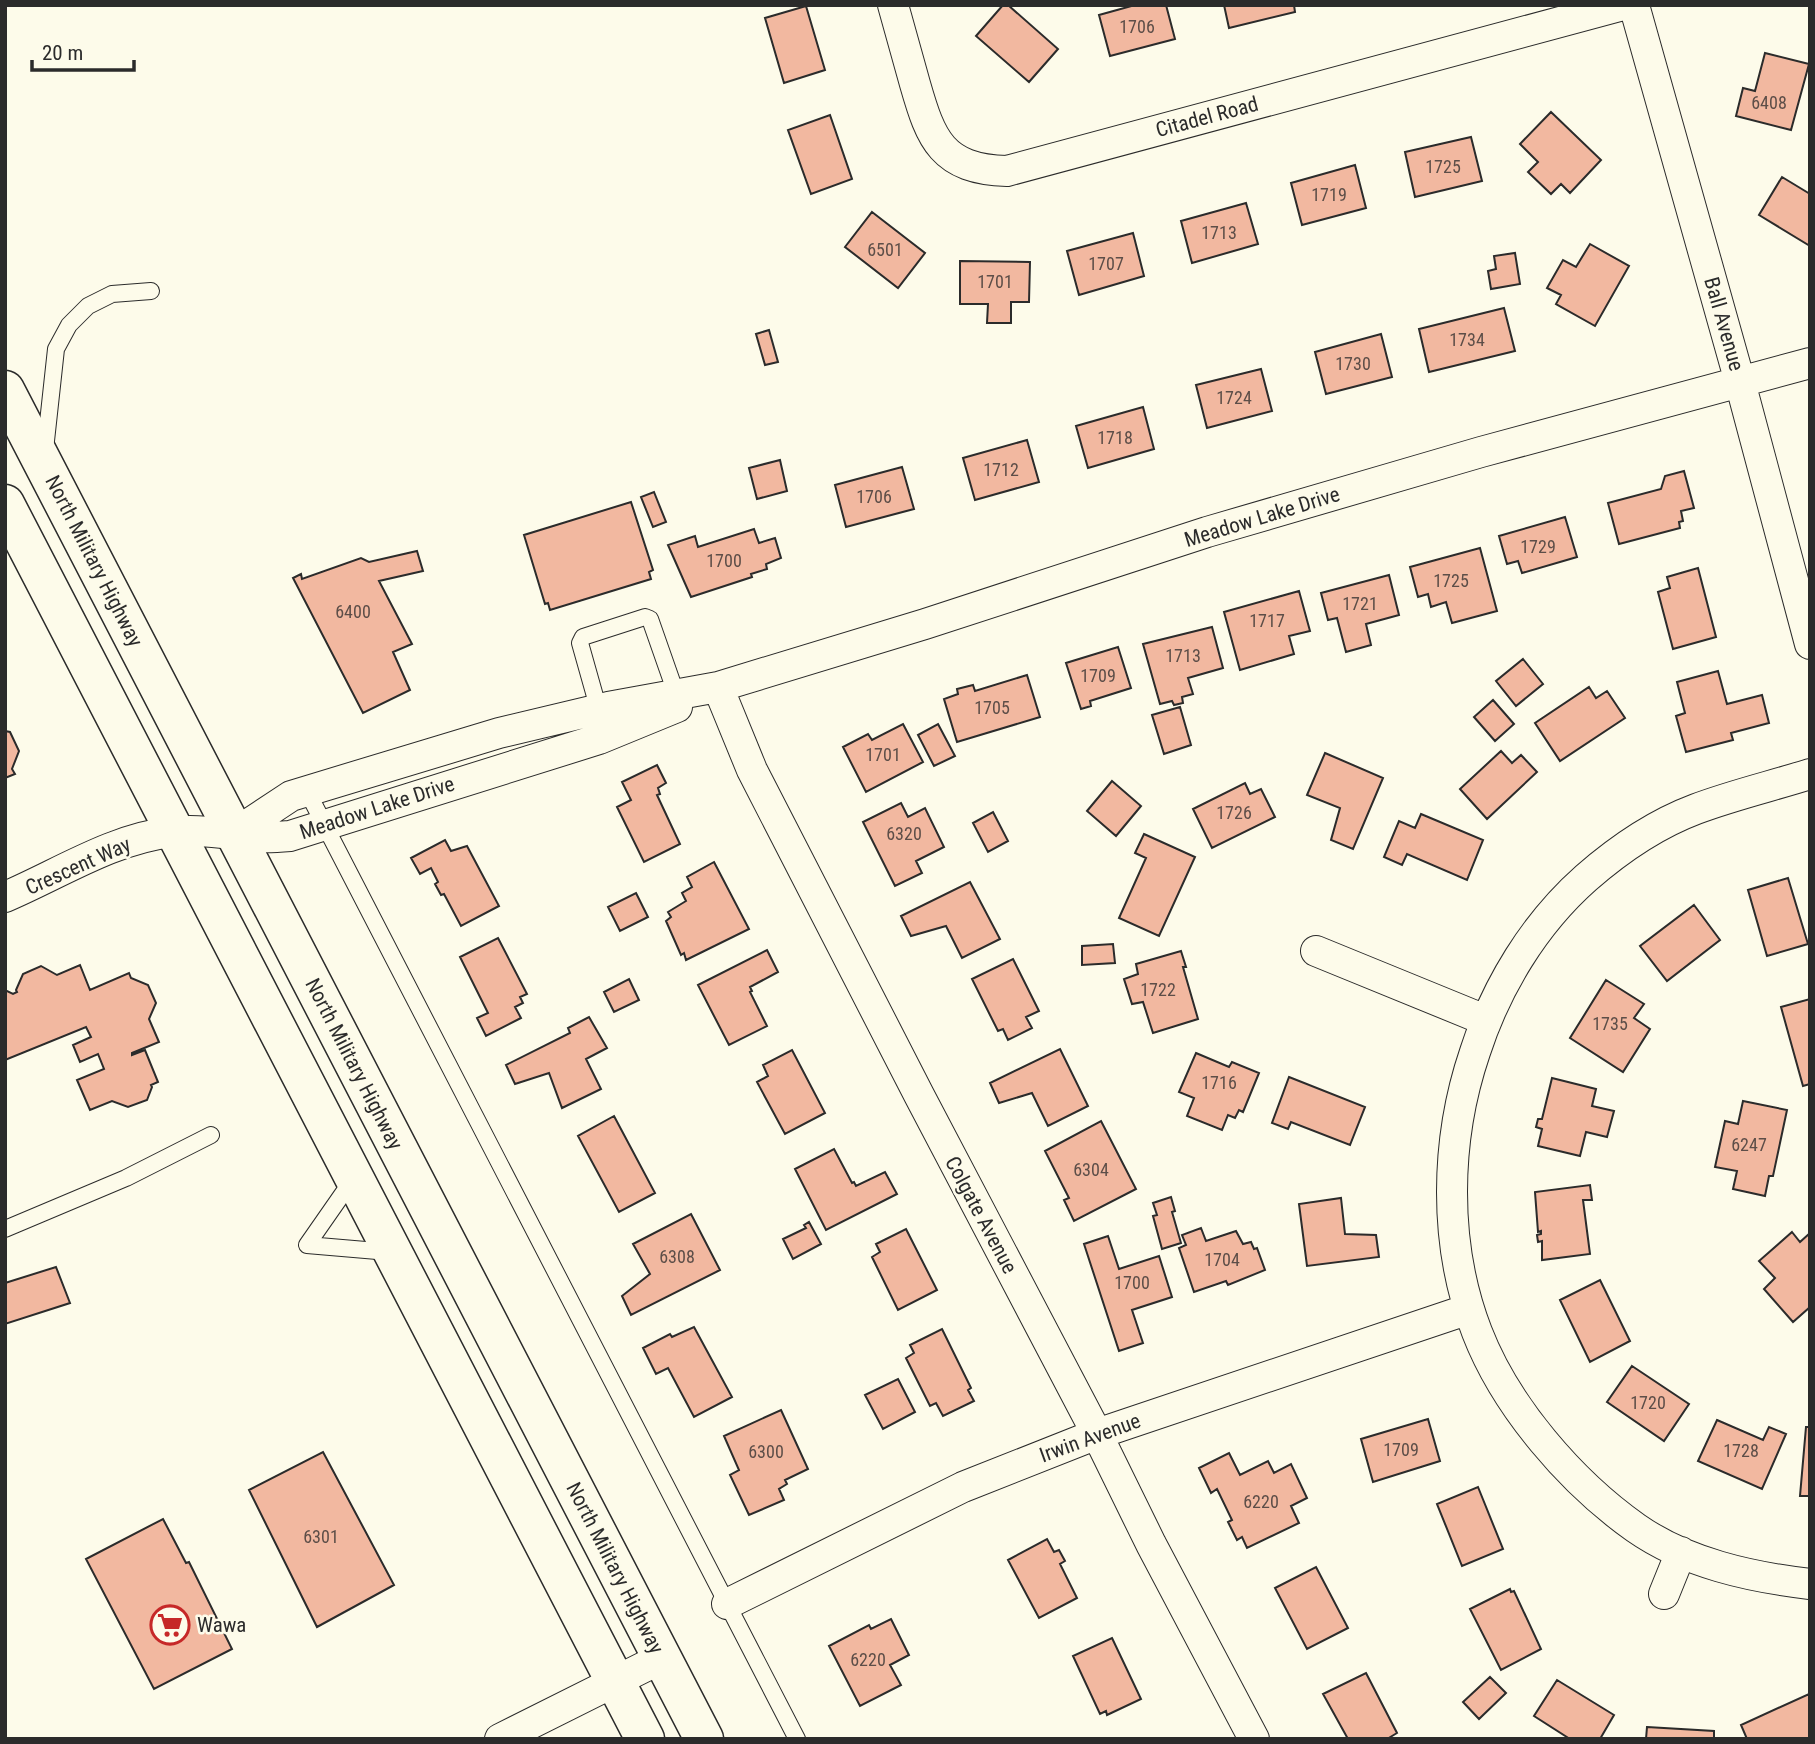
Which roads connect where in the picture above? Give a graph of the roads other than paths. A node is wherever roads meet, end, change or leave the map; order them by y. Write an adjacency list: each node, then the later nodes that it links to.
1 (893, 5): 2 (street, Citadel Road)
2 (1623, 5)
3 (1634, 5): 6 (street, Ball Avenue)
4 (151, 291): 8 (lane)
5 (1810, 363): 6 (street, Meadow Lake Drive)
6 (1740, 382): 10 (street, Ball Avenue); 11 (street, Meadow Lake Drive)
7 (5, 390): 8 (main road, North Military Highway)
8 (43, 463): 18 (main road, North Military Highway)
9 (5, 504): 17 (main road)
10 (1810, 644)
11 (718, 687): 12 (street, Meadow Lake Drive); 27 (street, Colgate Avenue)
12 (679, 700): 13 (street, Meadow Lake Drive); 13 (lane)
13 (603, 723): 15 (street, Meadow Lake Drive); 16 (street, Meadow Lake Drive)
14 (1810, 774): 21 (street)
15 (307, 791): 16 (lane); 18 (street, Meadow Lake Drive)
16 (325, 826): 18 (street, Meadow Lake Drive); 31 (lane)
17 (175, 831): 18 (street, Crescent Way); 19 (street, Crescent Way); 23 (main road)
18 (235, 833): 32 (main road, North Military Highway)
19 (5, 897)
20 (1316, 951): 21 (street)
21 (1485, 1020): 26 (street)
22 (211, 1135): 24 (lane)
23 (354, 1177): 25 (main road); 25 (lane)
24 (5, 1229)
25 (393, 1252): 33 (main road)
26 (1469, 1309): 27 (street, Irwin Avenue); 28 (street)
27 (1097, 1434): 31 (street, Irwin Avenue); 38 (street, Colgate Avenue)
28 (1681, 1552): 29 (street); 30 (street)
29 (1810, 1584)
30 (1664, 1594)
31 (727, 1604): 37 (lane)
32 (662, 1658): 33 (street); 36 (main road, North Military Highway)
33 (616, 1682): 34 (street); 35 (main road)
34 (500, 1739)
35 (645, 1739)
36 (704, 1739)
37 (797, 1739)
38 (1254, 1739)

